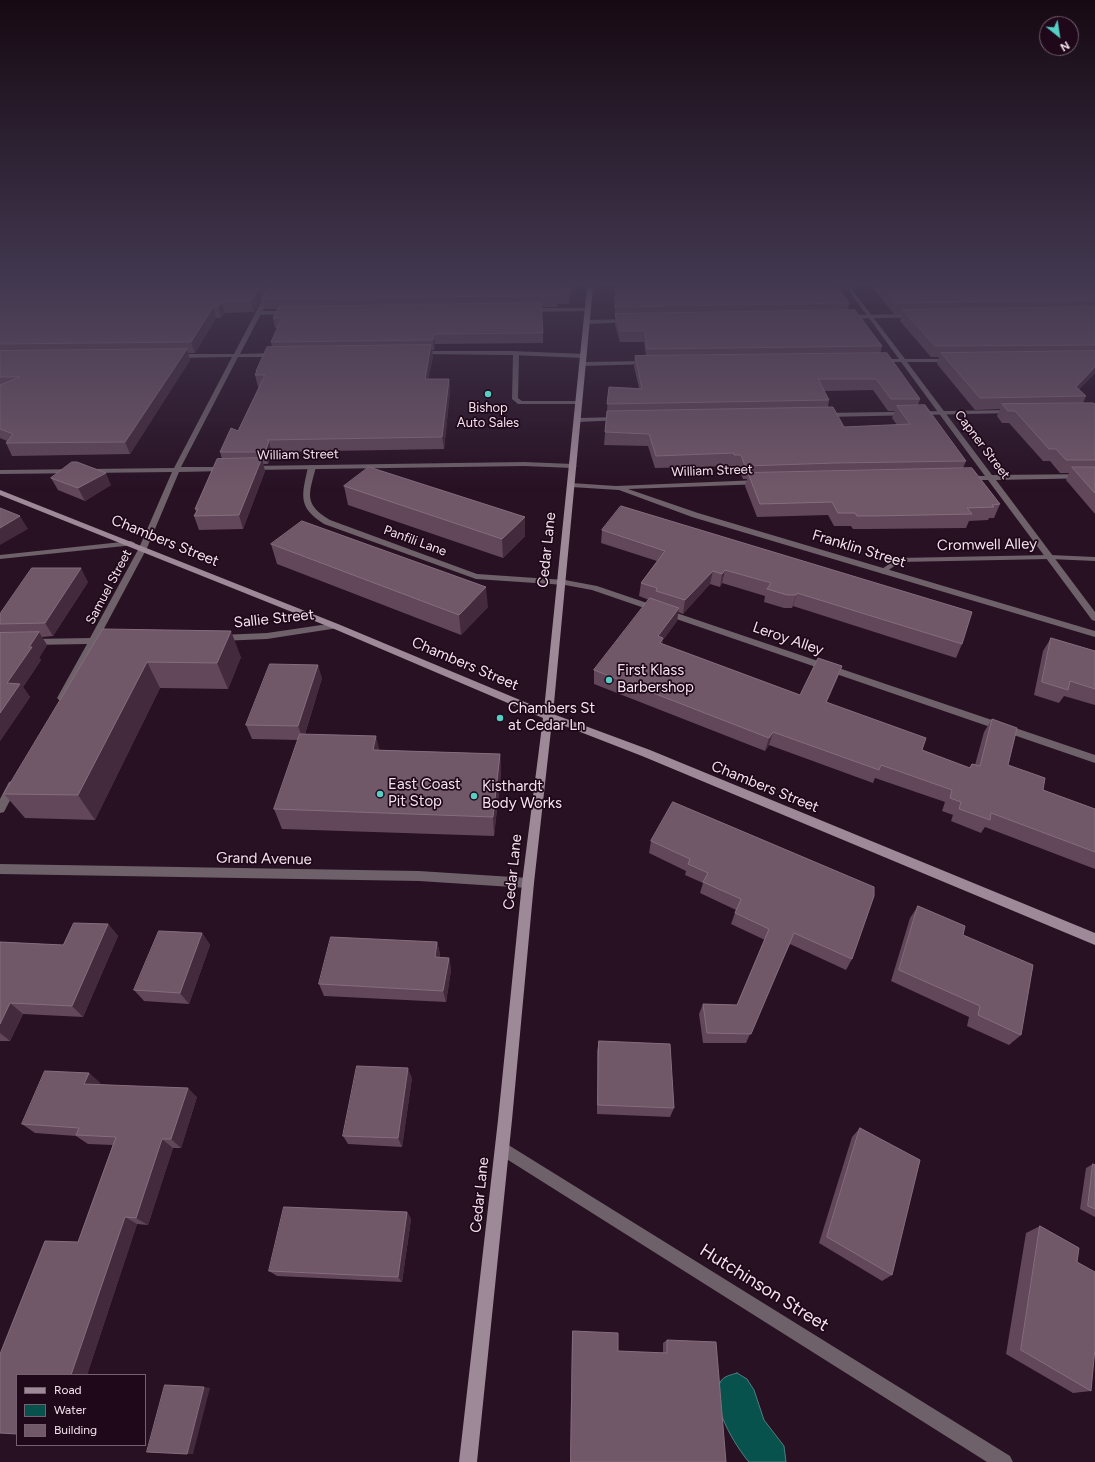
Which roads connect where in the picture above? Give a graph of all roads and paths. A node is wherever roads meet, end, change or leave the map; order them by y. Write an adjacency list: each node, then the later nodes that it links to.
1 (272, 355): 6 (street)
2 (516, 355): 13 (street)
3 (566, 355): 7 (street)
4 (900, 355): 10 (street, Capner Street)
5 (165, 356): 6 (street)
6 (236, 356): 23 (street, Samuel Street)
7 (584, 356): 12 (street, Cedar Lane)
8 (960, 360): 10 (street)
9 (873, 361): 10 (street)
10 (904, 361): 15 (street, Capner Street)
11 (654, 363): 12 (street)
12 (583, 364): 13 (street, Cedar Lane)
13 (580, 404): 18 (street, Cedar Lane)
14 (1022, 412): 15 (street)
15 (942, 413): 16 (street); 27 (street, Capner Street)
16 (816, 415)
17 (627, 419): 18 (street)
18 (578, 420): 19 (street, Cedar Lane)
19 (573, 466): 20 (street, William Street); 29 (street, Cedar Lane)
20 (312, 467): 22 (street, William Street); 38 (street, Panfili Lane)
21 (232, 468): 23 (street)
22 (240, 468)
23 (176, 469): 24 (street); 33 (street, Samuel Street)
24 (0, 472)
25 (1095, 476): 27 (street)
26 (961, 478): 27 (street)
27 (991, 478): 35 (street, Capner Street)
28 (768, 482): 30 (street, William Street)
29 (571, 485): 30 (street, William Street); 38 (street, Cedar Lane)
30 (616, 488): 37 (street, Franklin Street)
31 (0, 492): 32 (street, Chambers Street)
32 (131, 543): 33 (street, Chambers Street); 34 (street)
33 (144, 548): 40 (street, Chambers Street); 44 (street, Samuel Street)
34 (0, 557)
35 (1050, 557): 36 (street, Cromwell Alley); 37 (street, Cromwell Alley); 39 (street, Capner Street)
36 (1095, 559)
37 (883, 571): 41 (street, Franklin Street)
38 (561, 581): 47 (street, Cedar Lane); 48 (street, Leroy Alley)
39 (1095, 618)
40 (335, 626): 42 (street, Sallie Street); 47 (street, Chambers Street)
41 (1095, 634)
42 (212, 638)
43 (110, 640): 44 (street)
44 (94, 641): 45 (street); 46 (street, Samuel Street)
45 (24, 642)
46 (56, 708)
47 (548, 716): 52 (street, Cedar Lane); 53 (street, Chambers Street)
48 (1095, 759)
49 (19, 775): 50 (street)
50 (0, 809)
51 (0, 869): 52 (street, Grand Avenue)
52 (528, 883): 54 (street, Cedar Lane)
53 (1095, 939)
54 (502, 1148): 55 (street, Cedar Lane); 56 (street, Hutchinson Street)
55 (468, 1462)
56 (1004, 1462)

